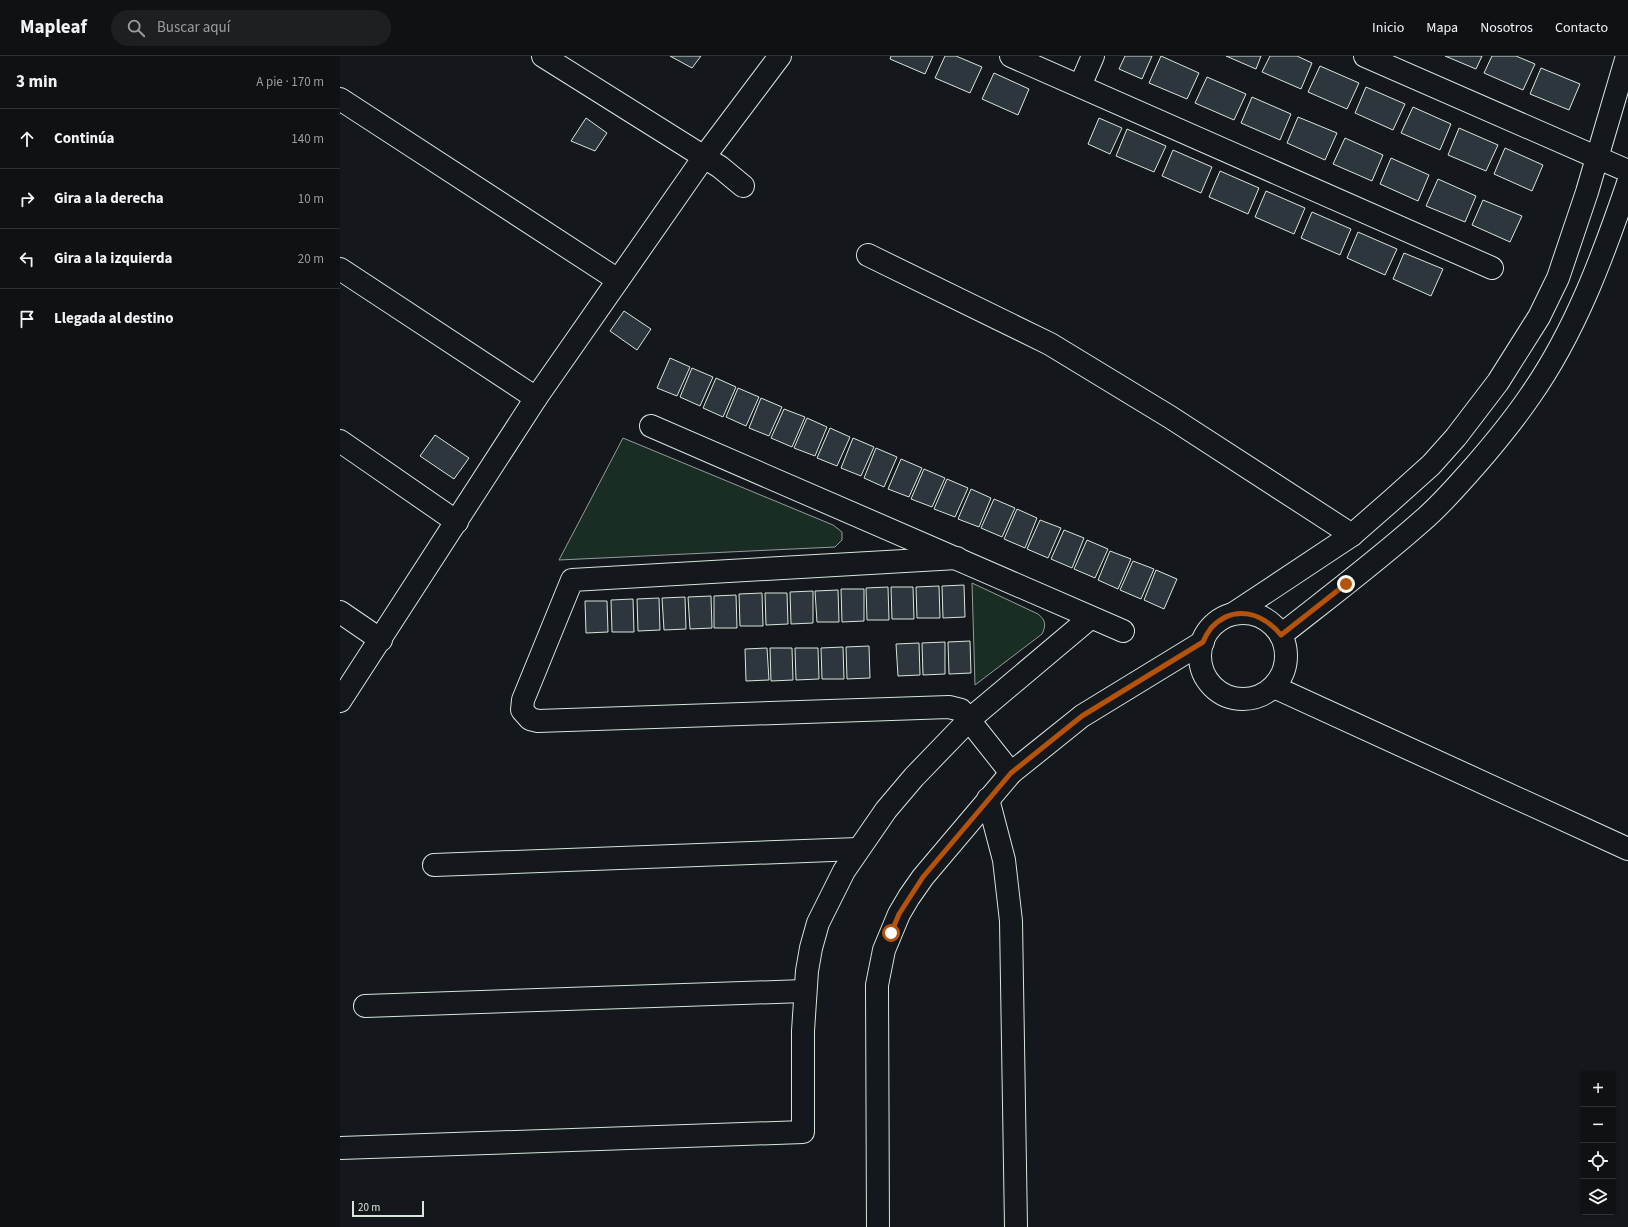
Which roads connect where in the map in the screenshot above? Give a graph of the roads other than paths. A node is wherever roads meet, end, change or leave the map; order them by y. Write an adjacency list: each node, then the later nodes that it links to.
1 (543, 56): 9 (street)
2 (780, 56): 9 (street)
3 (1011, 56): 7 (street)
4 (1093, 56): 7 (street)
5 (1365, 56): 10 (street)
6 (1626, 56): 10 (street)
7 (1080, 86): 15 (street)
8 (340, 99): 17 (street)
9 (704, 157): 13 (street); 17 (street)
10 (1598, 157): 11 (street); 22 (street)
11 (1628, 171)
12 (1628, 183): 28 (street)
13 (743, 186)
14 (868, 255): 22 (street)
15 (1492, 268)
16 (340, 269): 18 (street)
17 (618, 280): 18 (street)
18 (536, 398): 21 (street)
19 (651, 426): 23 (street)
20 (340, 441): 21 (street)
21 (457, 522): 29 (street)
22 (1352, 535): 25 (street)
23 (956, 558): 26 (street); 33 (street)
24 (340, 612): 29 (street)
25 (1234, 614): 28 (street); 30 (street)
26 (1090, 618): 27 (street); 33 (street)
27 (1123, 631)
28 (1281, 635): 31 (street)
29 (381, 640): 32 (street)
30 (1203, 642): 31 (street); 34 (street)
31 (1274, 687): 37 (street)
32 (340, 701)
33 (970, 719): 34 (street); 36 (street)
34 (1011, 773): 35 (street)
35 (988, 799): 42 (street); 43 (street)
36 (858, 849): 38 (street); 39 (street)
37 (1628, 850)
38 (434, 865)
39 (804, 991): 40 (street); 41 (street)
40 (365, 1006)
41 (340, 1148)
42 (878, 1227)
43 (1016, 1227)

